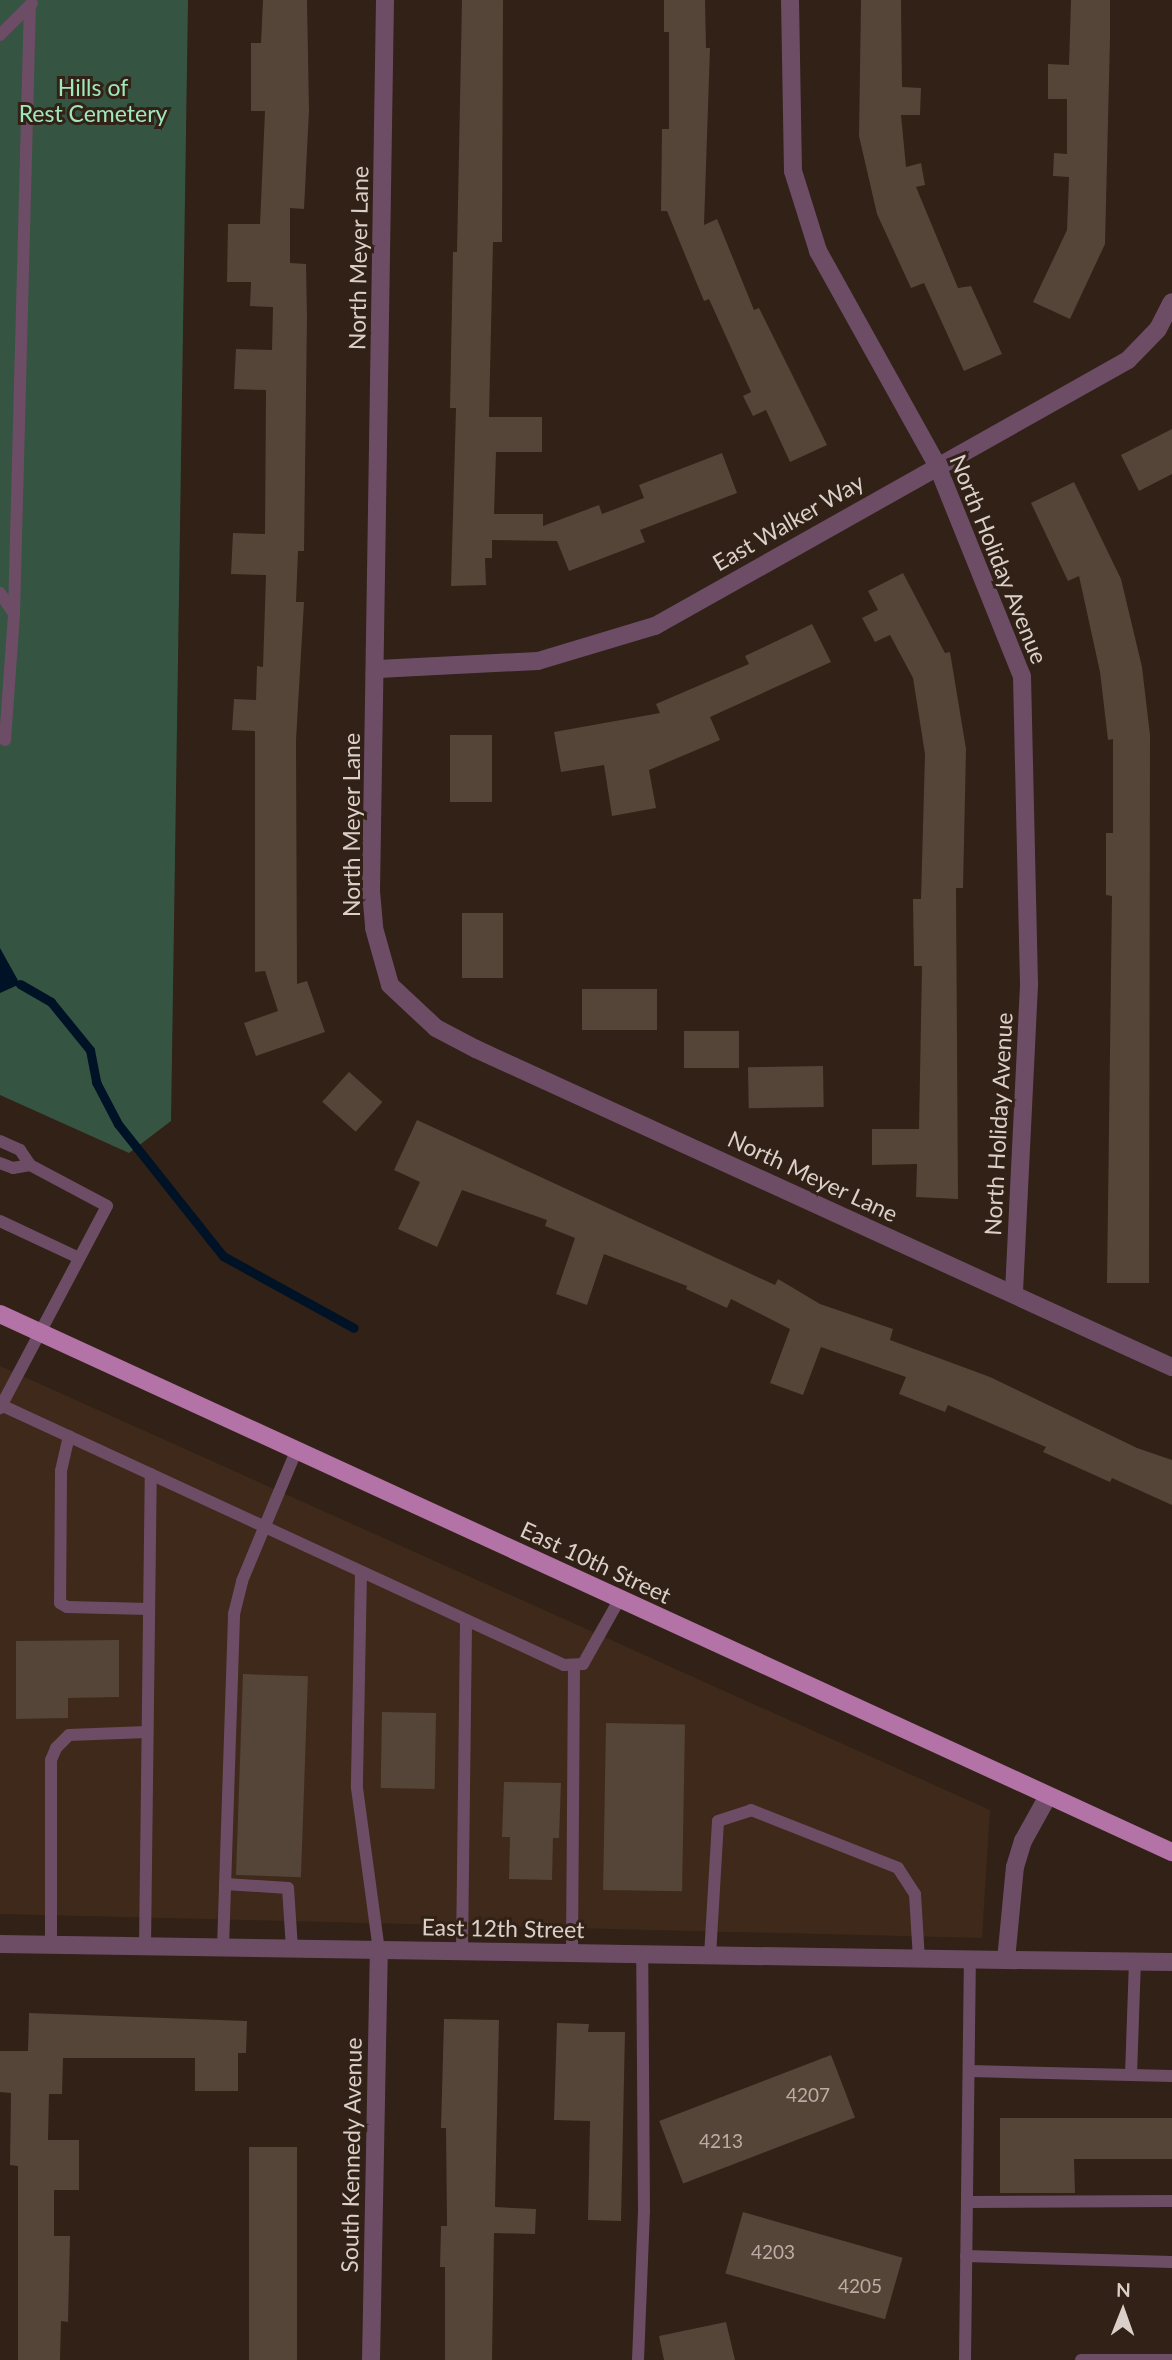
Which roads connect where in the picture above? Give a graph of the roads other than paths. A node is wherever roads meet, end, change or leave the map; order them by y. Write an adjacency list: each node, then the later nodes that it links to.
1 (385, 0): 9 (street, North Meyer Lane)
2 (790, 0): 6 (street, North Holiday Avenue)
3 (32, 3): 4 (lane); 8 (lane)
4 (0, 34)
5 (1172, 302): 6 (street, East Walker Way)
6 (937, 465): 9 (street, East Walker Way); 16 (street, North Holiday Avenue)
7 (0, 593): 8 (lane)
8 (14, 614): 10 (lane)
9 (378, 668): 16 (street, North Meyer Lane)
10 (5, 740)
11 (0, 1141): 13 (lane)
12 (0, 1163): 13 (lane)
13 (30, 1165): 15 (lane)
14 (0, 1221): 15 (lane)
15 (79, 1258): 18 (lane)
16 (1014, 1294): 19 (street, North Meyer Lane)
17 (0, 1314): 18 (main road, East 10th Street)
18 (40, 1333): 20 (lane); 22 (main road, East 10th Street)
19 (1172, 1367)
20 (1, 1406): 21 (lane)
21 (69, 1436): 23 (lane); 27 (lane)
22 (296, 1451): 24 (lane); 26 (main road, East 10th Street)
23 (151, 1474): 24 (lane); 27 (lane)
24 (264, 1528): 25 (lane); 33 (lane)
25 (361, 1572): 28 (lane); 39 (lane)
26 (619, 1600): 29 (lane); 31 (main road, East 10th Street)
27 (149, 1609): 30 (lane)
28 (466, 1620): 29 (lane); 40 (lane)
29 (575, 1665): 41 (lane)
30 (147, 1732): 35 (lane); 36 (lane)
31 (1048, 1796): 32 (main road, East 10th Street); 46 (street)
32 (1172, 1853)
33 (225, 1884): 37 (lane); 38 (lane)
34 (0, 1944): 35 (street, East 12th Street)
35 (51, 1945): 36 (street, East 12th Street)
36 (145, 1947): 37 (street, East 12th Street)
37 (223, 1948): 38 (street, East 12th Street)
38 (292, 1950): 39 (street, East 12th Street)
39 (379, 1951): 40 (street, East 12th Street); 56 (street, South Kennedy Avenue)
40 (463, 1952): 41 (street, East 12th Street)
41 (572, 1953): 42 (street, East 12th Street)
42 (642, 1955): 43 (street, East 12th Street); 57 (lane)
43 (710, 1956): 44 (street, East 12th Street); 44 (lane)
44 (919, 1959): 45 (street, East 12th Street)
45 (970, 1959): 46 (street, East 12th Street); 49 (lane)
46 (1006, 1960): 47 (street, East 12th Street)
47 (1135, 1962): 48 (street, East 12th Street); 50 (lane)
48 (1172, 1962)
49 (969, 2071): 50 (lane); 53 (lane)
50 (1131, 2075): 51 (lane)
51 (1172, 2076)
52 (1172, 2201): 53 (lane)
53 (967, 2202): 54 (lane)
54 (967, 2256): 55 (lane); 58 (lane)
55 (1172, 2262)
56 (371, 2360)
57 (638, 2360)
58 (965, 2360)
59 (1081, 2360): 60 (lane)
60 (1172, 2360)

